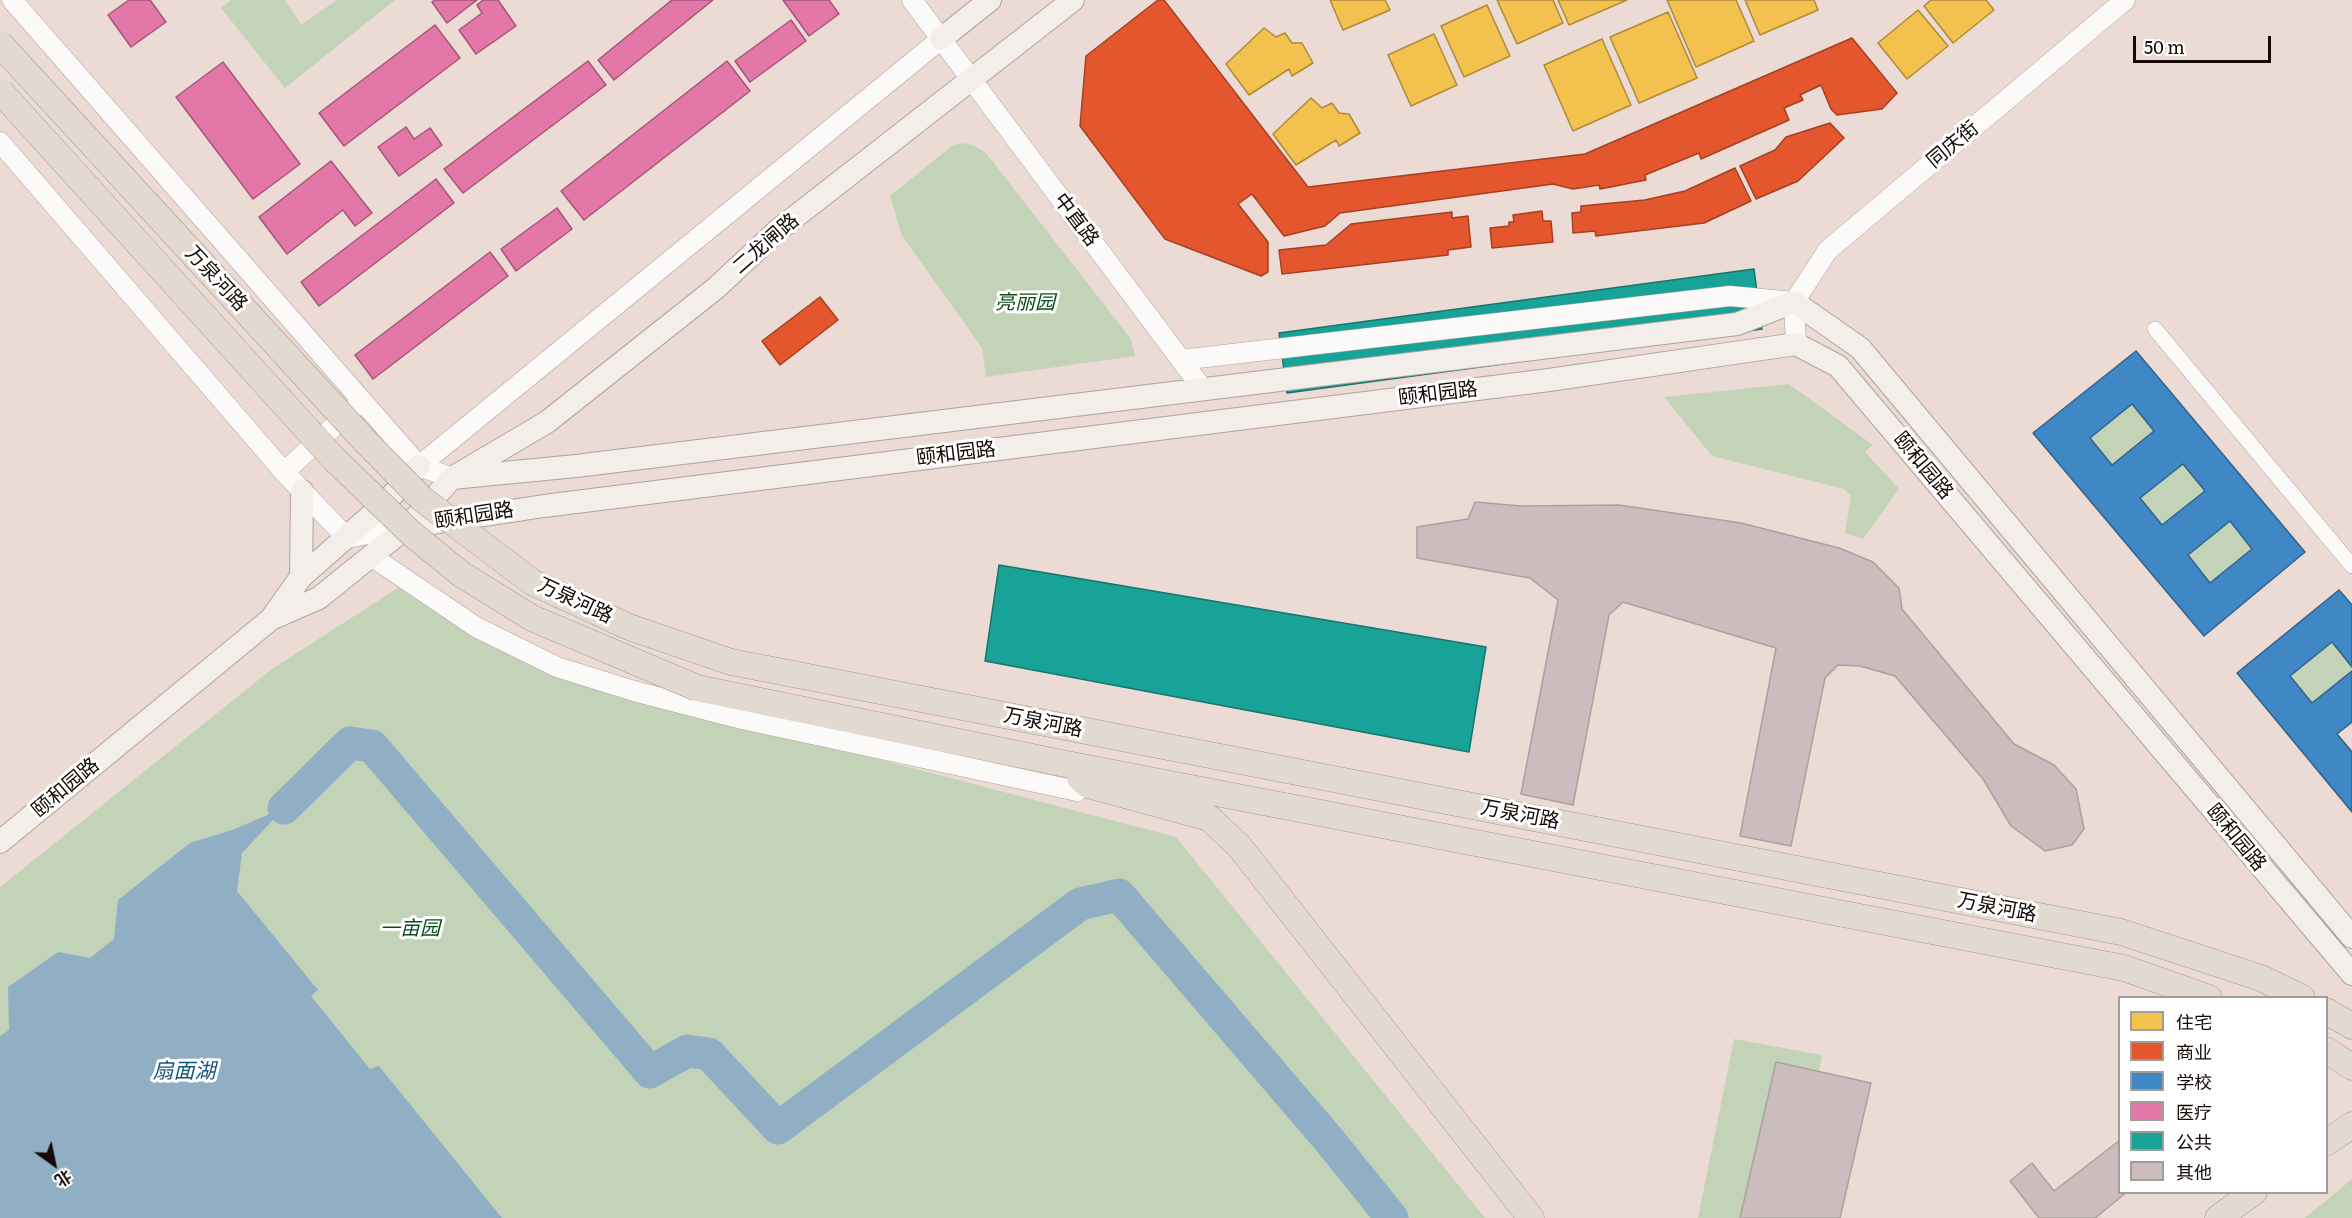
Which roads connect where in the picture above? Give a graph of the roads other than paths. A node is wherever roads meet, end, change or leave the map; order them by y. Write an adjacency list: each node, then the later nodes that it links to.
1 (12, 0): 16 (street, 万泉河路)
2 (912, 0): 6 (street)
3 (990, 0): 6 (main road)
4 (1073, 0): 8 (main road, 二龙闸路)
5 (2125, 0): 11 (street, 同庆街)
6 (941, 39): 8 (street, 中直路); 18 (street)
7 (0, 44): 35 (highway, 万泉河路, bridge)
8 (970, 80): 14 (street, 中直路); 20 (main road, 二龙闸路)
9 (0, 91): 29 (highway, 万泉河路, bridge)
10 (0, 142): 19 (street)
11 (1794, 302): 13 (street); 14 (street, 颐和园路); 15 (main road, 颐和园路); 32 (main road, 颐和园路)
12 (2155, 329): 26 (street)
13 (1796, 344): 23 (main road, 颐和园路); 33 (main road, 颐和园路)
14 (1181, 360): 15 (street, 中直路)
15 (1202, 388): 20 (main road, 颐和园路)
16 (361, 401): 17 (street); 18 (street, 万泉河路)
17 (320, 438): 19 (street); 22 (street)
18 (419, 466): 20 (street); 22 (main road, 颐和园路)
19 (284, 472): 21 (street)
20 (452, 478): 23 (main road, 二龙闸路)
21 (302, 491): 24 (street); 27 (main road)
22 (384, 504): 23 (street); 24 (main road, 颐和园路)
23 (407, 527): 24 (street); 25 (main road, 颐和园路)
24 (347, 538): 27 (main road, 颐和园路)
25 (371, 556): 28 (main road, 颐和园路); 30 (street)
26 (2352, 566)
27 (301, 577): 28 (main road, 颐和园路)
28 (271, 619): 31 (main road, 颐和园路)
29 (1061, 763): 34 (highway, 万泉河路); 43 (highway)
30 (1077, 791)
31 (0, 842)
32 (2352, 937)
33 (2352, 974)
34 (2203, 996)
35 (2298, 996)
36 (2328, 1012): 37 (highway)
37 (2352, 1026)
38 (2328, 1051): 39 (highway)
39 (2352, 1067)
40 (2352, 1125): 41 (highway)
41 (2328, 1142)
42 (2251, 1194): 44 (highway)
43 (1530, 1218)
44 (2218, 1218)

